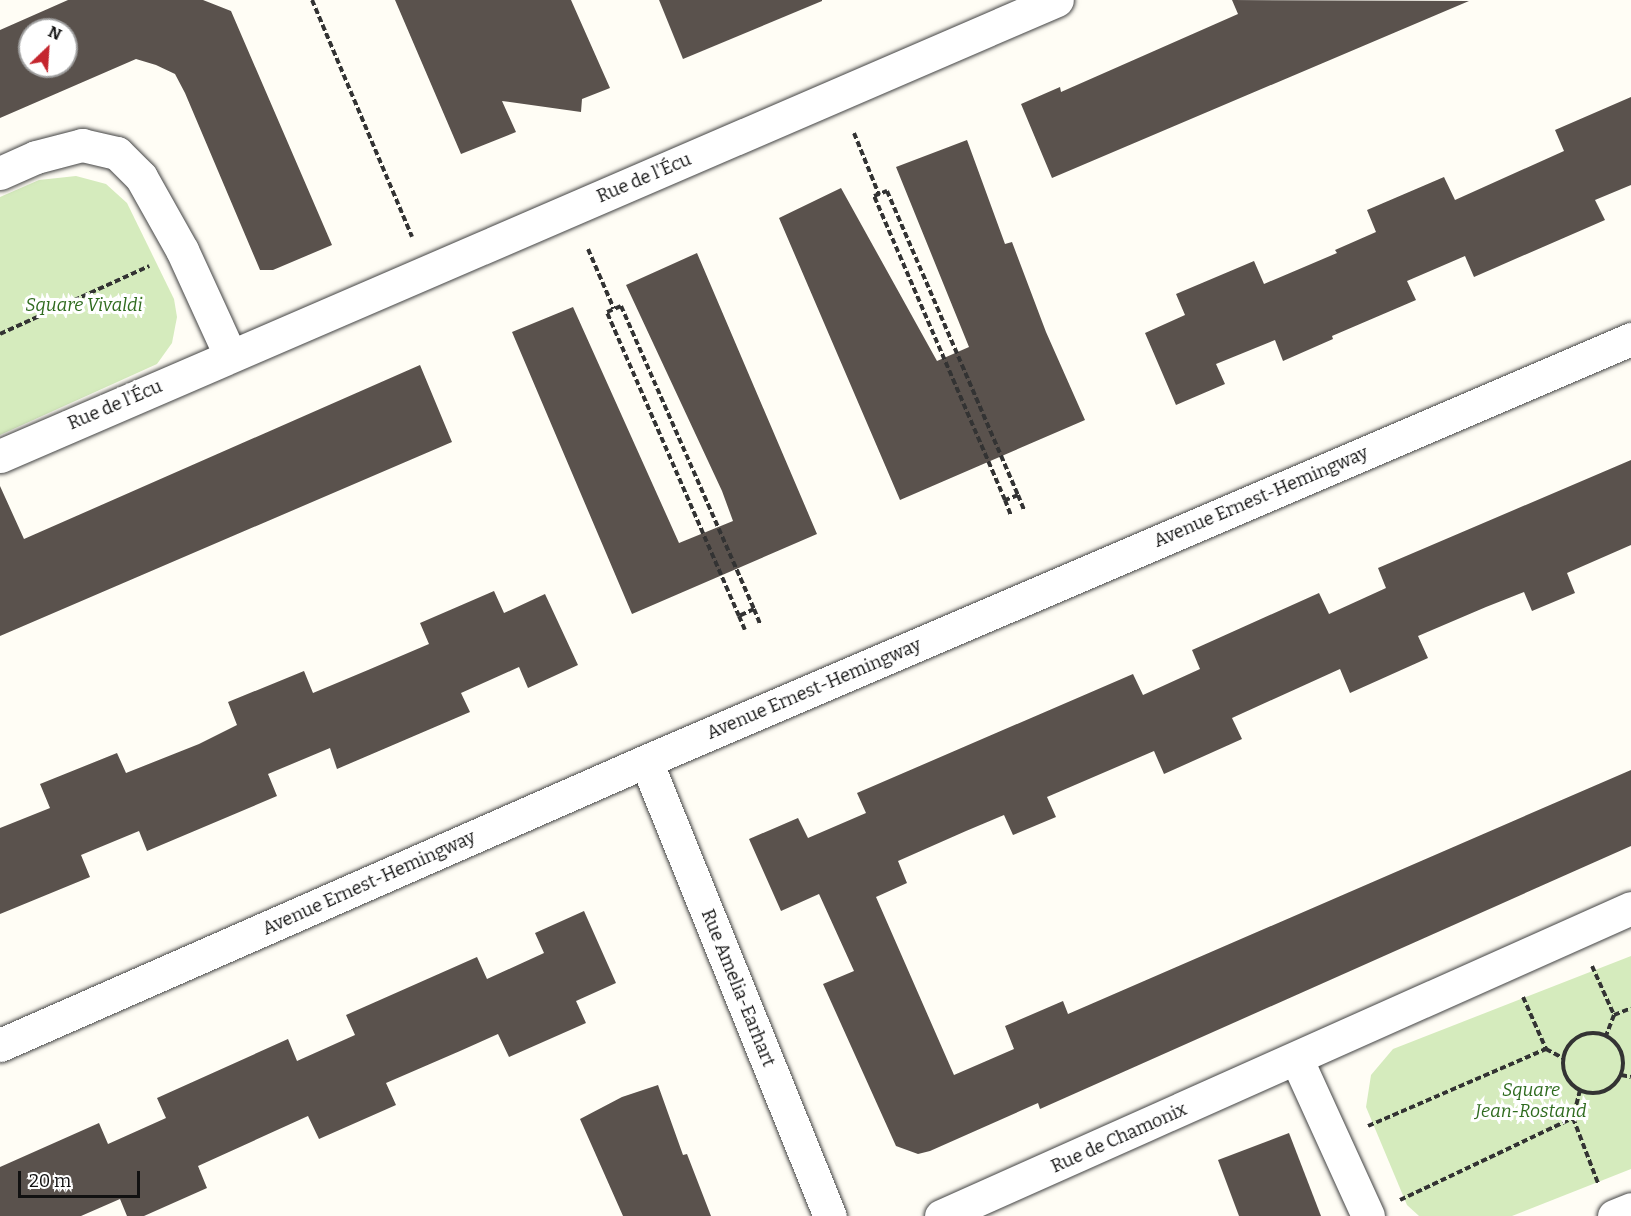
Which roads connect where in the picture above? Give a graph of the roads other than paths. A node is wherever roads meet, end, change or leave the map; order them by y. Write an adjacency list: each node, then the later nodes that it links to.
1 (1058, 0): 4 (street, Rue de l'Écu)
2 (0, 172): 4 (street)
3 (1631, 339): 6 (street, Avenue Ernest-Hemingway)
4 (230, 355): 5 (street, Rue de l'Écu)
5 (0, 456)
6 (646, 761): 8 (street, Avenue Ernest-Hemingway); 12 (street, Rue Amelia-Earhart)
7 (1631, 908): 9 (street, Rue de Chamonix)
8 (0, 1045)
9 (1297, 1060): 13 (street, Rue de Chamonix); 14 (street)
10 (1608, 1205): 11 (street)
11 (1631, 1209)
12 (830, 1216)
13 (941, 1216)
14 (1368, 1216)

